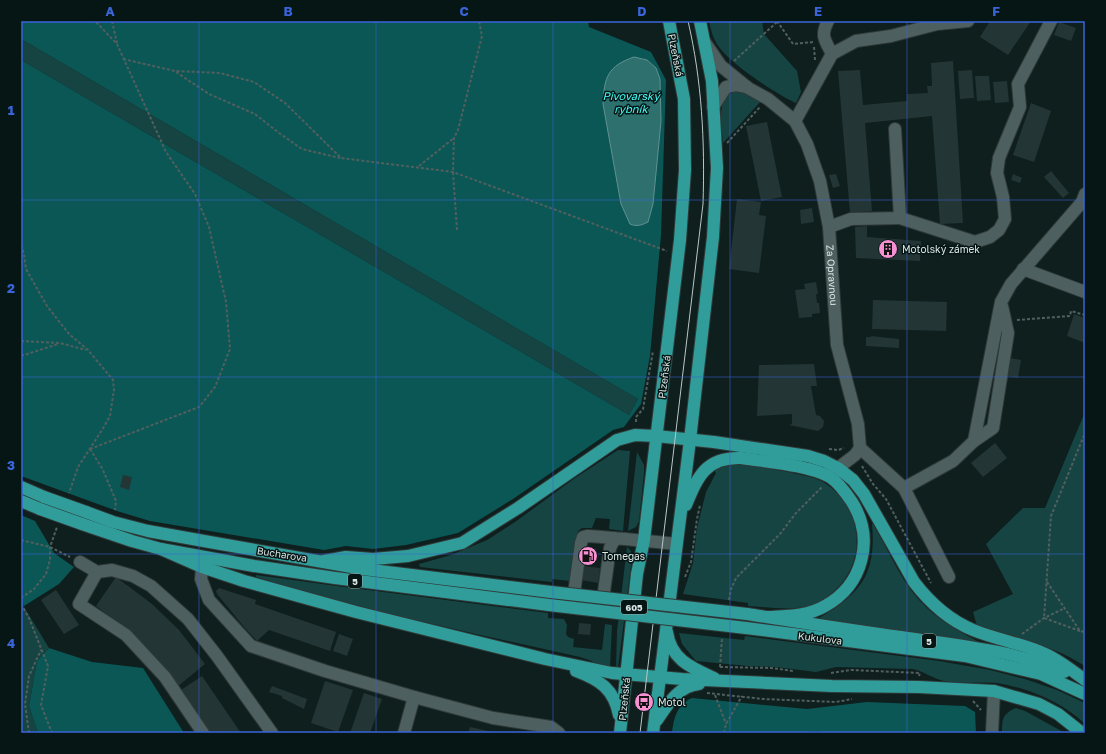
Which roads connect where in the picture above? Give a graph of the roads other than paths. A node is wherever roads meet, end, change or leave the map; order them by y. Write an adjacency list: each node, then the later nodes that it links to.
1 (669, 21): 19 (main road, Plzeňská / 605)
2 (700, 21): 7 (main road)
3 (828, 21): 8 (street)
4 (968, 21): 6 (street)
5 (1051, 21): 14 (street)
6 (937, 23): 8 (street)
7 (704, 41): 9 (street); 10 (main road)
8 (832, 54): 11 (street)
9 (748, 88): 10 (street); 11 (street, Za Opravnou)
10 (713, 107): 20 (main road)
11 (795, 121): 15 (street, Za Opravnou)
12 (895, 129): 14 (street)
13 (1085, 194): 16 (street)
14 (900, 218): 15 (street)
15 (830, 227): 22 (street, Za Opravnou)
16 (1023, 269): 17 (street); 18 (street)
17 (1085, 292)
18 (1001, 302): 21 (street); 21 (street)
19 (656, 436): 20 (main road); 30 (main road, Plzeňská / 605); 33 (main road)
20 (690, 440): 23 (main road); 28 (main road)
21 (974, 441): 26 (street)
22 (860, 448): 23 (street); 26 (street)
23 (838, 468): 24 (street); 45 (main road)
24 (830, 478): 28 (main road); 40 (main road)
25 (21, 487): 33 (main road, Bucharova / 5, bridge)
26 (904, 488): 37 (street)
27 (21, 501): 32 (main road, Bucharova / 5, bridge)
28 (680, 521): 31 (main road)
29 (615, 538): 29 (street); 30 (street)
30 (644, 540): 31 (street); 43 (main road, Plzeňská / 605)
31 (676, 544): 41 (main road)
32 (161, 549): 35 (main road); 39 (main road, Bucharova / 5)
33 (324, 561): 38 (main road, Bucharova / 5)
34 (80, 562): 36 (street)
35 (202, 568): 42 (main road); 49 (street)
36 (97, 572): 52 (street); 53 (street)
37 (949, 577)
38 (551, 592): 40 (main road, Kukulova / 5, bridge)
39 (549, 605): 48 (main road, Kukulova / 5, bridge)
40 (769, 617): 45 (main road, Kukulova / 5)
41 (667, 623): 44 (main road); 46 (main road)
42 (545, 660): 43 (main road); 51 (main road)
43 (626, 674): 44 (main road); 51 (main road, Plzeňská / 605)
44 (660, 677): 46 (main road); 50 (main road)
45 (1085, 680)
46 (720, 681): 47 (main road); 50 (main road)
47 (994, 691): 56 (street); 57 (main road)
48 (1085, 694)
49 (414, 697): 54 (street); 55 (street)
50 (654, 728)
51 (620, 729)
52 (203, 733)
53 (272, 733)
54 (404, 733)
55 (559, 733)
56 (992, 733)
57 (1082, 733)

